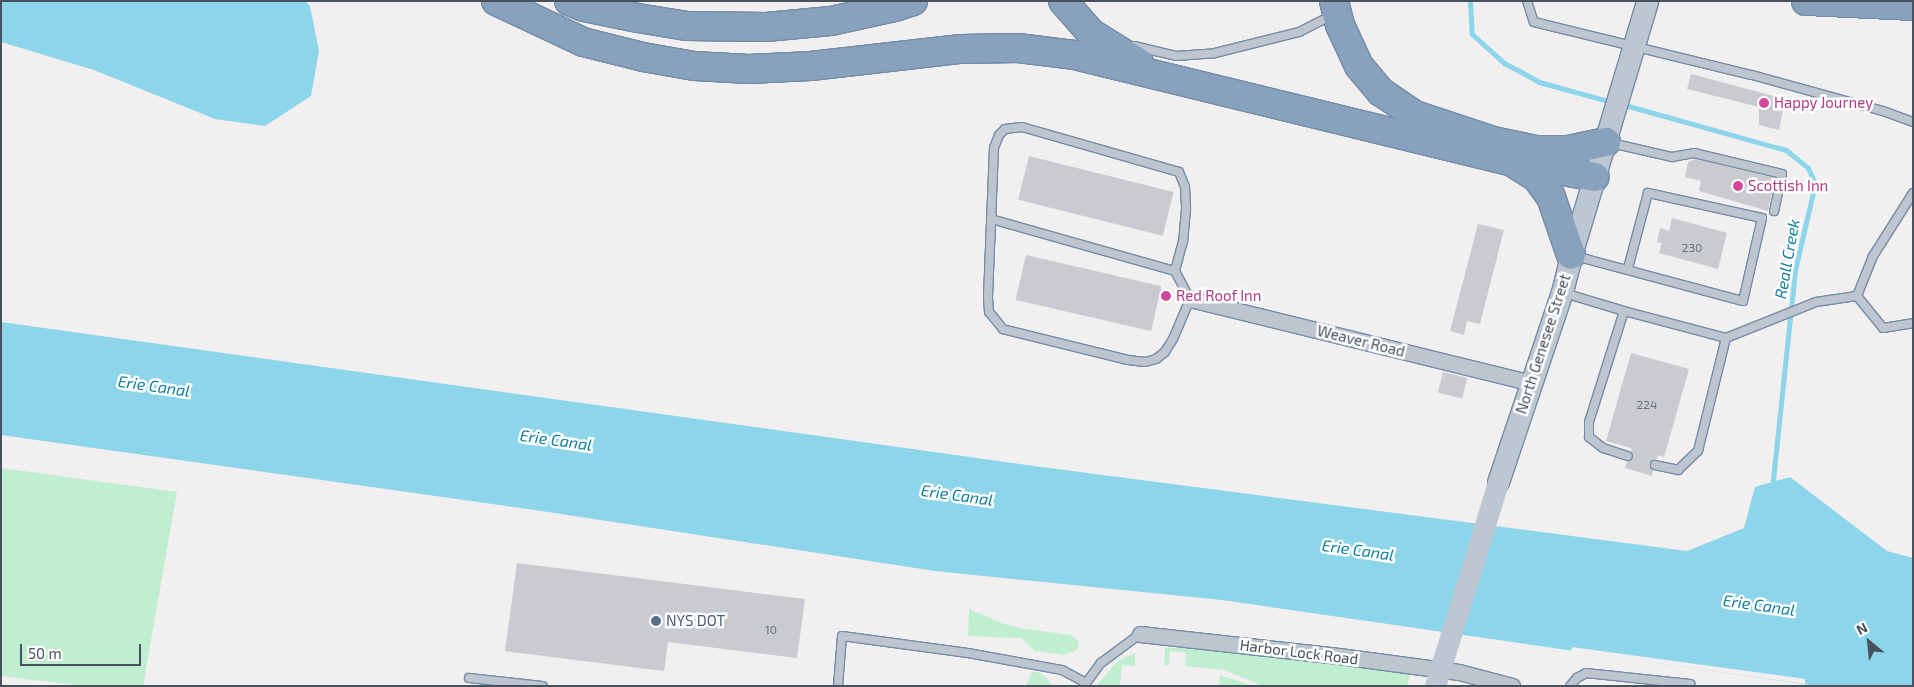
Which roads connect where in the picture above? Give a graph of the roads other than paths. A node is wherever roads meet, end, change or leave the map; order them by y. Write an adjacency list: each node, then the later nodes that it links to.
1 (496, 1): 13 (highway)
2 (568, 1): 3 (highway)
3 (913, 1)
4 (1526, 1): 12 (lane)
5 (1647, 1): 12 (main road, North Genesee Street)
6 (1806, 1): 8 (highway)
7 (1064, 4): 10 (lane); 13 (highway)
8 (1913, 6)
9 (1335, 7): 11 (lane); 15 (highway)
10 (1114, 36)
11 (1122, 40)
12 (1634, 47): 14 (lane); 15 (main road, North Genesee Street)
13 (1174, 80): 16 (highway)
14 (1913, 122)
15 (1609, 131): 17 (main road, North Genesee Street); 19 (lane)
16 (1510, 161): 17 (highway); 21 (highway)
17 (1595, 177): 21 (main road, North Genesee Street)
18 (1913, 193): 25 (lane)
19 (1774, 211)
20 (991, 219): 23 (lane); 23 (lane); 26 (lane)
21 (1571, 255): 22 (lane); 24 (main road, North Genesee Street)
22 (1628, 268): 22 (lane)
23 (1175, 271): 26 (lane)
24 (1562, 292): 27 (lane); 30 (main road, North Genesee Street)
25 (1857, 296): 28 (lane); 29 (lane)
26 (1190, 299): 30 (street, Weaver Road)
27 (1624, 311): 29 (lane); 31 (lane)
28 (1913, 323)
29 (1726, 338): 32 (lane)
30 (1532, 383): 39 (main road, North Genesee Street, bridge)
31 (1628, 456)
32 (1655, 465)
33 (1140, 634): 35 (lane); 40 (street, Harbor Lock Road)
34 (469, 678): 37 (lane)
35 (1085, 684): 38 (lane)
36 (1690, 684): 41 (lane)
37 (543, 686)
38 (838, 686)
39 (1435, 686)
40 (1512, 686)
41 (1570, 686)

